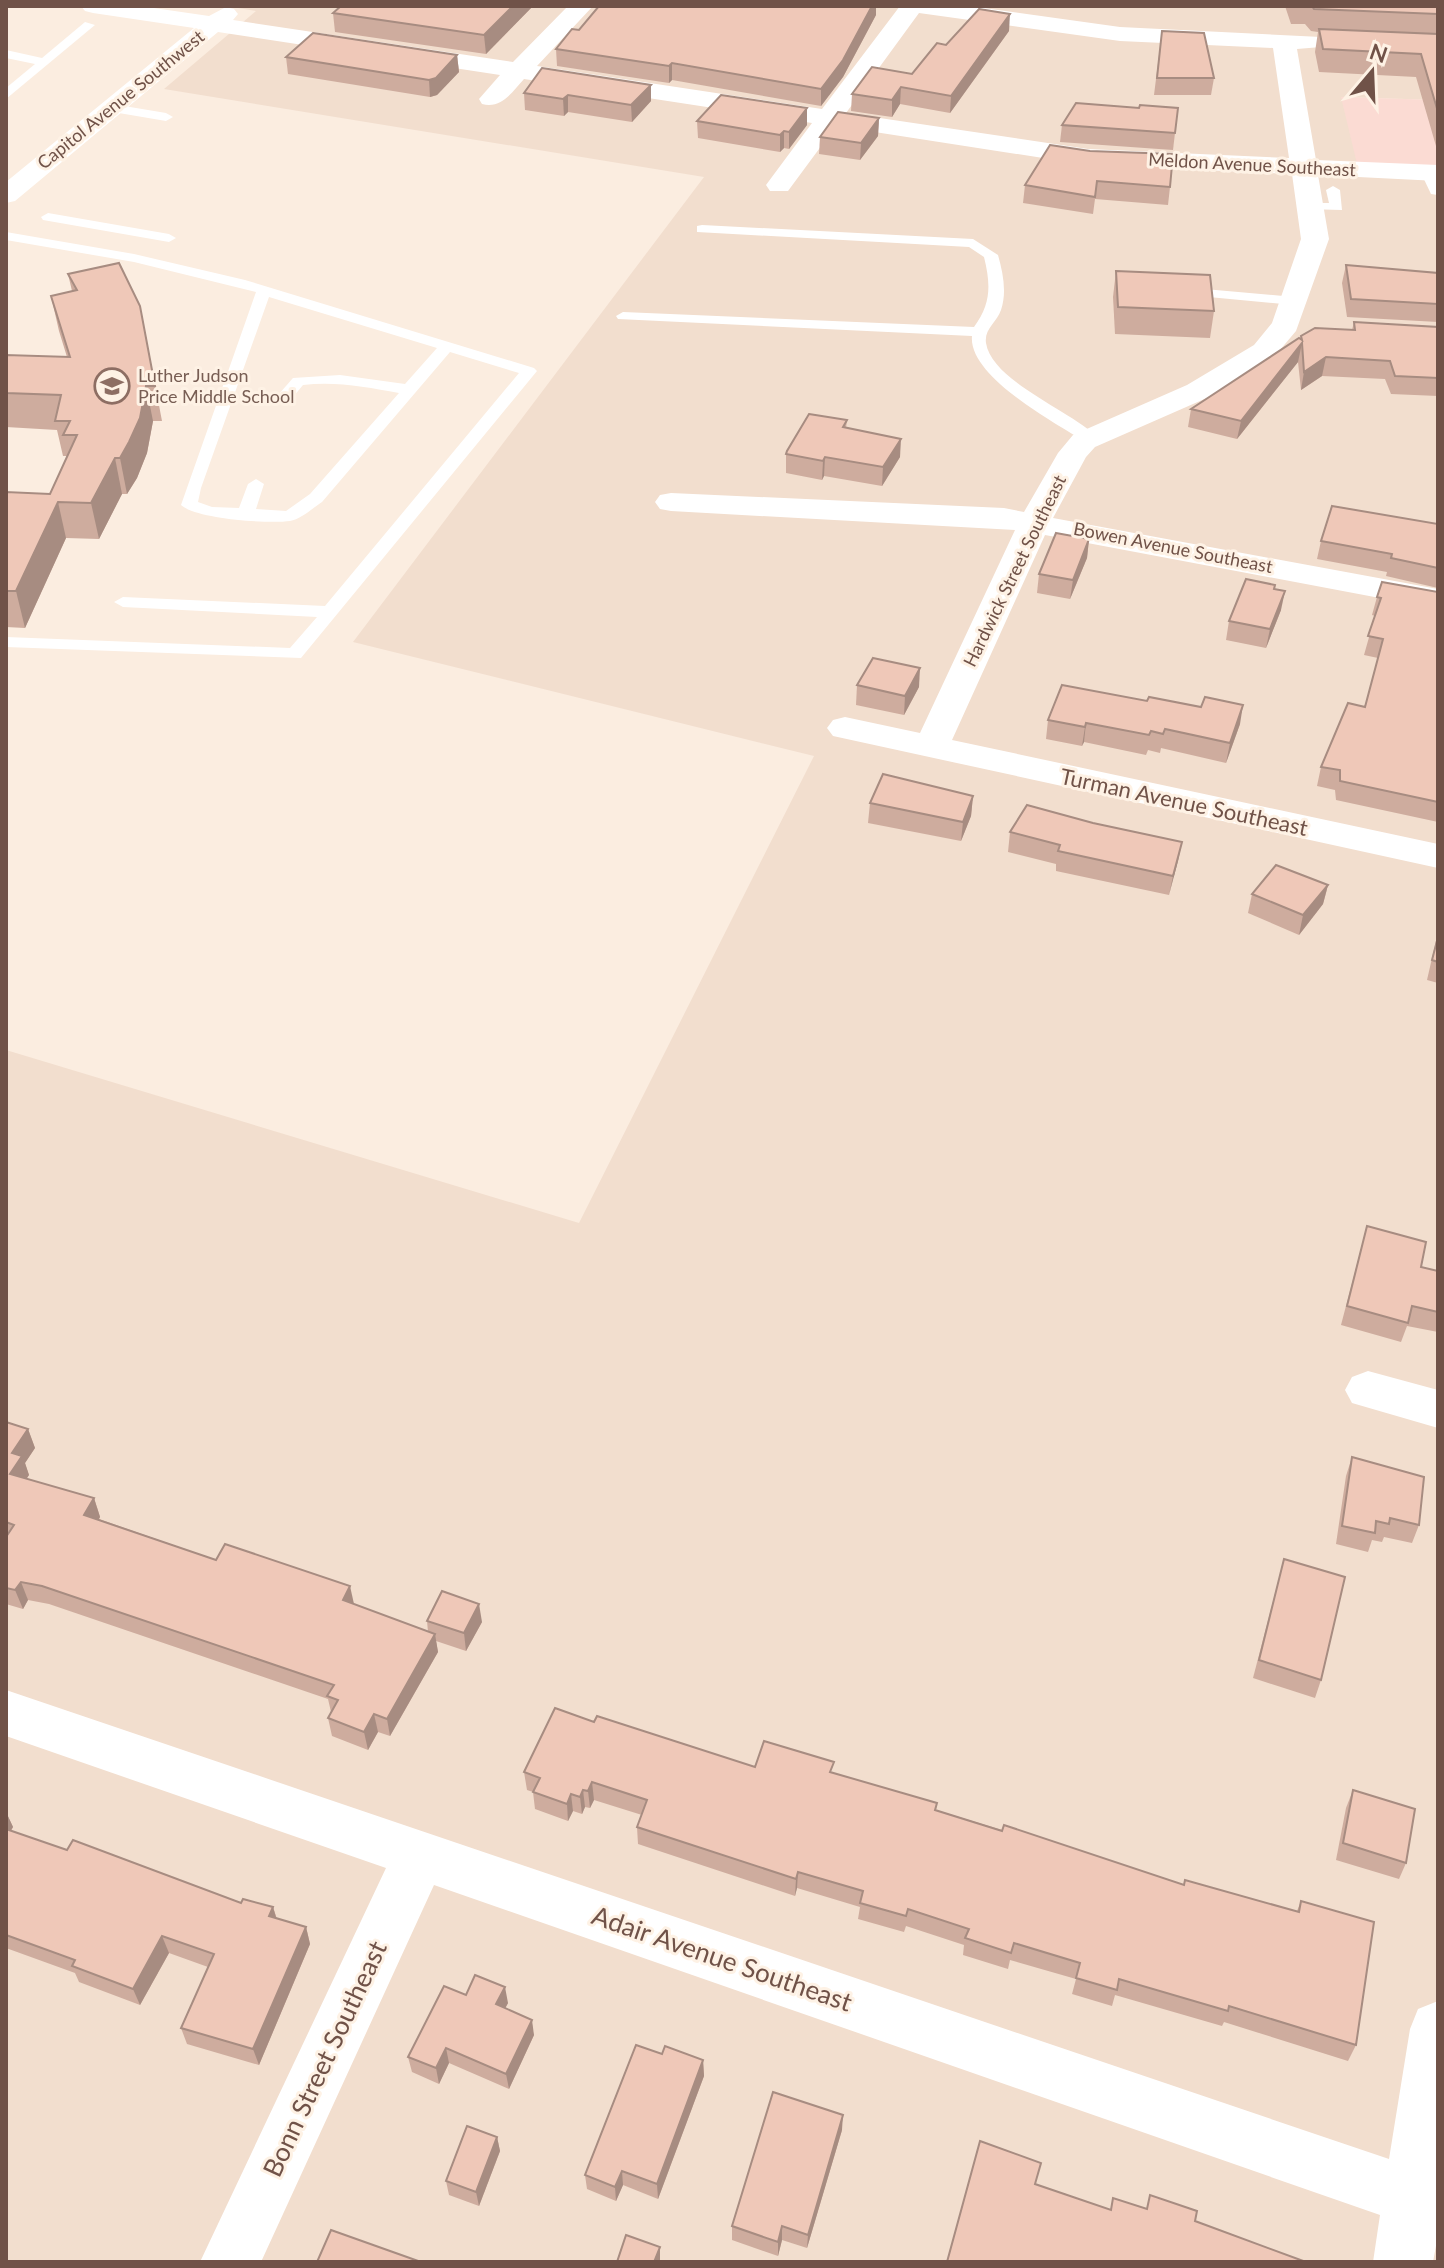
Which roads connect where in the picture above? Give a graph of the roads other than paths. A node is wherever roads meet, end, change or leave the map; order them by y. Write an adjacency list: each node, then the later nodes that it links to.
1 (236, 6): 5 (street, Capitol Avenue Southwest)
2 (581, 6): 10 (street)
3 (915, 6): 6 (street); 15 (street)
4 (91, 16): 5 (street, Meldon Avenue Southeast); 9 (lane)
5 (212, 26): 10 (street, Meldon Avenue Southeast); 13 (street, Capitol Avenue Southwest)
6 (1284, 41): 7 (street); 16 (street, Hardwick Street Southeast)
7 (1330, 42)
8 (6, 54): 9 (lane)
9 (43, 62): 11 (lane)
10 (516, 72): 12 (street); 15 (street, Meldon Avenue Southeast)
11 (6, 95)
12 (491, 99)
13 (112, 108): 14 (lane); 17 (street, Capitol Avenue Southwest)
14 (166, 117)
15 (828, 119): 16 (street, Meldon Avenue Southeast); 19 (street)
16 (1304, 167): 18 (street, Meldon Avenue Southeast); 21 (street, Hardwick Street Southeast)
17 (18, 171): 20 (street, Capitol Avenue Southwest)
18 (1434, 179)
19 (779, 185)
20 (6, 195)
21 (1327, 201): 23 (lane); 32 (street, Hardwick Street Southeast)
22 (48, 217): 24 (lane)
23 (1338, 224)
24 (111, 228): 27 (lane); 28 (lane)
25 (702, 229): 33 (lane)
26 (6, 236): 28 (lane)
27 (169, 238)
28 (87, 250): 29 (lane)
29 (264, 290): 34 (lane); 40 (lane)
30 (1166, 291): 32 (lane)
31 (623, 316): 33 (lane)
32 (1298, 319): 37 (street, Hardwick Street Southeast)
33 (978, 332): 37 (lane)
34 (447, 346): 35 (lane); 44 (lane)
35 (410, 390): 36 (lane); 40 (lane)
36 (287, 394)
37 (1090, 438): 41 (street, Hardwick Street Southeast)
38 (256, 484): 40 (lane)
39 (671, 502): 41 (street, Bowen Avenue Southeast)
40 (245, 516)
41 (1035, 522): 42 (street, Bowen Avenue Southeast); 47 (street, Hardwick Street Southeast)
42 (1438, 599)
43 (123, 602): 44 (lane)
44 (332, 612): 45 (lane)
45 (6, 642)
46 (845, 728): 47 (street, Turman Avenue Southeast)
47 (931, 747): 48 (street, Turman Avenue Southeast)
48 (1438, 856)
49 (1368, 1390): 50 (street)
50 (1438, 1409)
51 (6, 1713): 52 (street, Adair Avenue Southeast)
52 (420, 1855): 54 (street, Adair Avenue Southeast); 55 (street, Bonn Street Southeast)
53 (1438, 2029): 54 (street)
54 (1425, 2201): 56 (street)
55 (230, 2262)
56 (1403, 2262)

